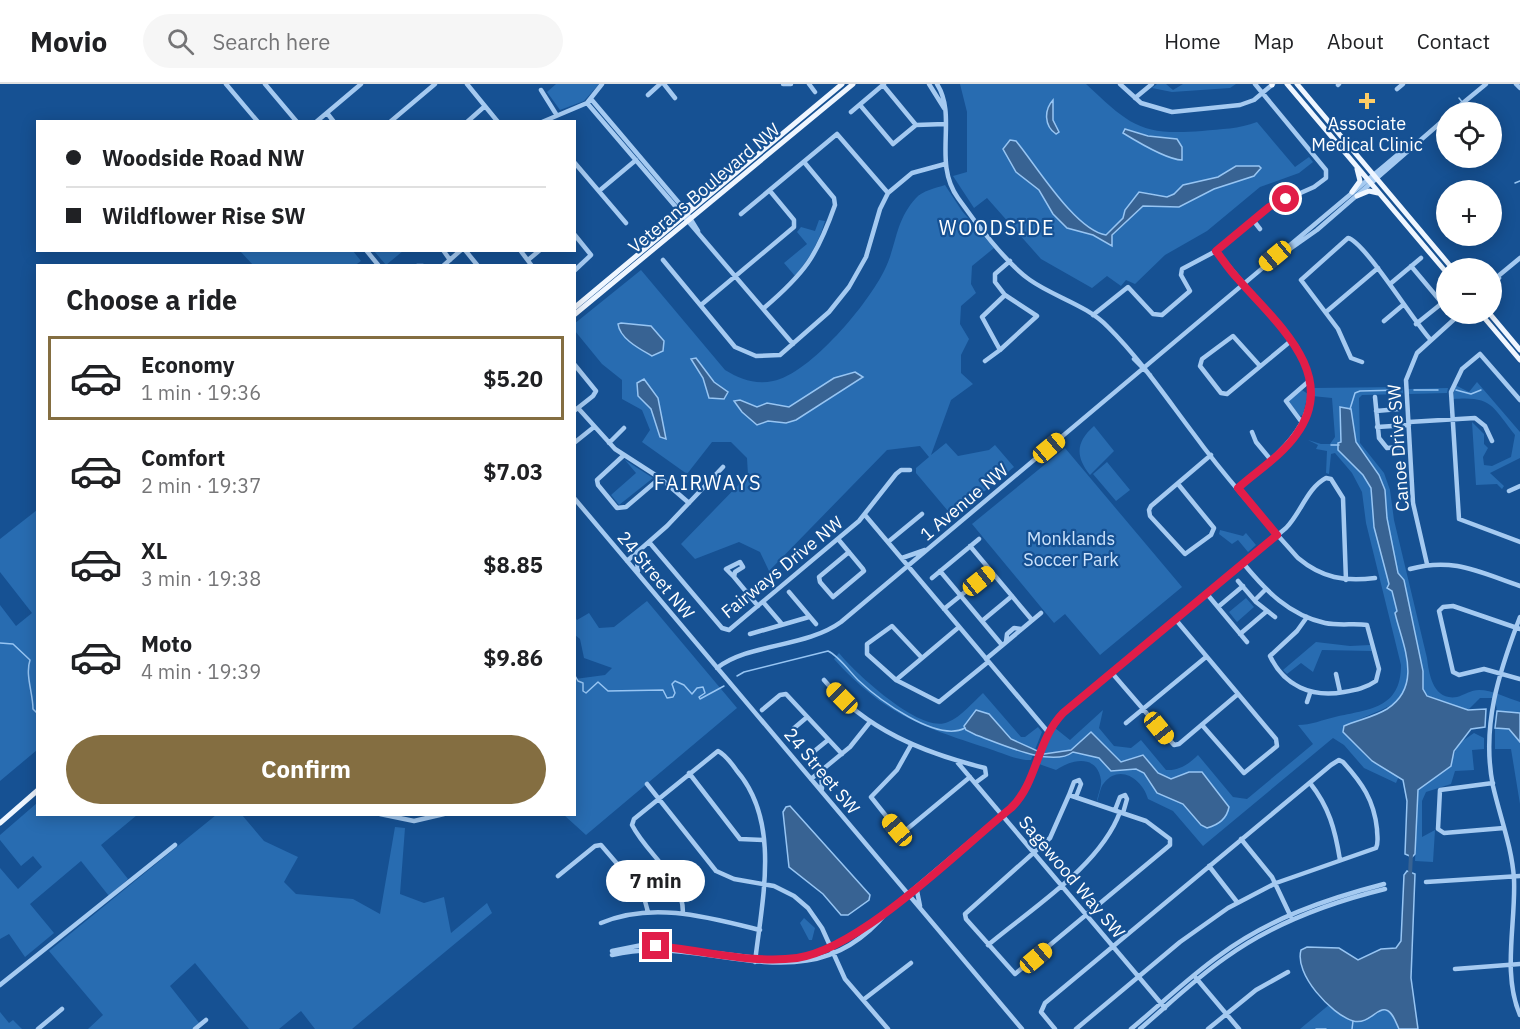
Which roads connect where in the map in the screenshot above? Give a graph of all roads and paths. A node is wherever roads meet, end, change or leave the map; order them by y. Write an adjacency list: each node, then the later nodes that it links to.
1 (226, 84): 41 (street)
2 (265, 84): 42 (street)
3 (361, 84): 39 (street)
4 (435, 84): 45 (street)
5 (467, 84): 36 (street)
6 (602, 84): 33 (street)
7 (662, 84): 30 (street); 31 (street)
8 (783, 84): 9 (street)
9 (791, 84)
10 (809, 84): 28 (street)
11 (843, 84): 61 (main road, Veterans Boulevard NW)
12 (853, 84): 67 (main road, Veterans Boulevard NW)
13 (929, 84): 37 (street)
14 (937, 84): 37 (street)
15 (1119, 84): 32 (street)
16 (1152, 84): 32 (street)
17 (1255, 84): 29 (street)
18 (1273, 84): 29 (street)
19 (1287, 84): 56 (main road)
20 (1403, 84): 26 (street)
21 (1486, 84): 34 (street)
22 (1516, 84): 25 (street)
23 (884, 85): 35 (street); 50 (street)
24 (1298, 85): 57 (main road)
25 (1520, 88)
26 (1397, 89)
27 (541, 90): 40 (street)
28 (815, 92)
29 (1262, 93): 32 (street); 68 (street)
30 (648, 95)
31 (675, 98)
32 (1135, 98)
33 (589, 101): 40 (street); 52 (street)
34 (1465, 102)
35 (860, 105): 38 (street); 50 (street)
36 (485, 106): 46 (street); 47 (street)
37 (944, 108): 49 (street)
38 (851, 112)
39 (327, 113): 43 (street); 44 (street)
40 (556, 114): 48 (street)
41 (256, 120)
42 (295, 120)
43 (318, 120)
44 (332, 120)
45 (392, 120)
46 (468, 120)
47 (496, 120)
48 (546, 120)
49 (945, 124): 50 (street); 55 (street)
50 (916, 125)
51 (1436, 127): 57 (street, 1 Avenue NW)
52 (638, 159): 59 (street); 65 (street); 67 (street)
53 (804, 162): 60 (street); 62 (street); 107 (street)
54 (576, 164): 59 (street)
55 (945, 164): 62 (street); 86 (street)
56 (1355, 164): 58 (main road); 63 (main road)
57 (1375, 177): 58 (street, 1 Avenue NW); 80 (main road)
58 (1370, 181): 63 (street, 1 Avenue NW); 64 (main road)
59 (599, 191): 69 (street)
60 (770, 191): 66 (street); 97 (street)
61 (714, 193): 65 (main road); 67 (main road, Veterans Boulevard NW)
62 (888, 193): 119 (street)
63 (1355, 194): 64 (main road); 94 (street, 1 Avenue NW)
64 (1387, 202): 85 (main road)
65 (680, 205): 67 (street)
66 (741, 214)
67 (687, 218): 97 (street); 102 (main road, Veterans Boulevard NW); 110 (main road, Veterans Boulevard NW)
68 (1253, 220): 70 (street); 72 (street)
69 (626, 222)
70 (1260, 229)
71 (576, 236): 93 (street)
72 (1216, 251): 95 (street); 111 (street)
73 (368, 252): 87 (street)
74 (444, 252): 82 (street)
75 (460, 252): 82 (street)
76 (465, 252): 89 (street)
77 (521, 252): 83 (street)
78 (538, 252): 83 (street)
79 (1420, 258): 91 (street)
80 (1444, 258)
81 (1520, 258): 96 (street)
82 (450, 260): 88 (street)
83 (528, 260): 90 (street)
84 (663, 260): 104 (street)
85 (1436, 260)
86 (1010, 261): 101 (street); 111 (street)
87 (377, 264)
88 (445, 264)
89 (476, 264)
90 (531, 264)
91 (1411, 266): 99 (street); 100 (street)
92 (1378, 268): 99 (street); 109 (street); 109 (street)
93 (576, 269)
94 (1257, 271): 95 (street); 98 (street, 1 Avenue NW)
95 (1236, 274): 98 (street)
96 (1502, 275)
97 (736, 276): 104 (street); 107 (street)
98 (1243, 283): 118 (street); 123 (street, 1 Avenue NW)
99 (1390, 284): 105 (street)
100 (1436, 293)
101 (1005, 295): 120 (street); 120 (street)
102 (583, 301): 103 (street); 106 (main road, Veterans Boulevard NW)
103 (576, 303)
104 (701, 305): 119 (street)
105 (1402, 305): 112 (street); 113 (street)
106 (576, 306)
107 (764, 308): 119 (street)
108 (1436, 308): 113 (street)
109 (1326, 312): 126 (street)
110 (576, 313)
111 (1093, 315): 122 (street)
112 (1384, 321)
113 (1416, 324): 117 (street)
114 (1448, 324): 117 (street, Canoe Drive SW)
115 (1489, 324): 124 (main road)
116 (1498, 324): 121 (main road)
117 (1430, 339): 138 (street, Canoe Drive SW)
118 (1292, 340): 128 (street); 130 (street)
119 (793, 344)
120 (1000, 350): 125 (street)
121 (1520, 350)
122 (1132, 356): 123 (street); 129 (street)
123 (1155, 356): 129 (street, 1 Avenue NW)
124 (1520, 360)
125 (985, 361)
126 (1362, 362)
127 (576, 366): 133 (street)
128 (1260, 366): 128 (street)
129 (1142, 367): 148 (street); 168 (street, 1 Avenue NW)
130 (1309, 381): 137 (street); 137 (street)
131 (1375, 397): 135 (street)
132 (1520, 400): 136 (street)
133 (576, 409): 139 (street)
134 (1399, 409): 135 (street)
135 (1376, 411): 140 (street)
136 (1451, 419): 138 (street); 144 (street); 166 (street)
137 (1303, 424): 149 (street)
138 (1409, 424): 140 (street); 174 (street, Canoe Drive SW)
139 (594, 427): 143 (street); 145 (street)
140 (1377, 427): 146 (street)
141 (624, 428): 145 (street)
142 (1252, 432): 149 (street)
143 (576, 441)
144 (1492, 441)
145 (609, 443): 147 (street)
146 (1400, 447)
147 (624, 455): 152 (street); 152 (street)
148 (1211, 455): 153 (street); 155 (street)
149 (1271, 460): 155 (street)
150 (723, 467): 158 (street)
151 (910, 470): 160 (street)
152 (660, 478): 158 (street)
153 (1178, 483): 153 (street)
154 (1520, 486): 156 (street)
155 (1238, 488): 161 (street)
156 (1509, 491)
157 (576, 500): 172 (street, 24 Street NW)
158 (689, 503): 164 (street)
159 (921, 514): 165 (street)
160 (865, 515): 162 (street, Fairways Drive NW); 165 (street, Fairways Drive NW)
161 (1277, 535): 173 (street); 184 (street); 184 (street)
162 (838, 539): 169 (street); 193 (street, Fairways Drive NW)
163 (979, 539): 167 (street)
164 (650, 542): 170 (street); 193 (street, Fairways Drive NW)
165 (888, 542): 171 (street, Fairways Drive NW)
166 (1520, 542)
167 (970, 546): 177 (street); 178 (street)
168 (929, 549): 171 (street); 175 (street, 1 Avenue NW)
169 (849, 552): 169 (street)
170 (636, 554): 172 (street); 179 (street)
171 (902, 558): 175 (street, Fairways Drive NW)
172 (627, 561): 179 (street, 24 Street NW)
173 (1243, 563): 187 (street); 189 (street)
174 (1427, 564): 176 (street); 186 (street)
175 (909, 566): 195 (street, Fairways Drive NW); 216 (street, 1 Avenue NW)
176 (1410, 569)
177 (940, 571): 181 (street); 190 (street)
178 (991, 571): 190 (street); 191 (street)
179 (639, 575): 216 (street, 24 Street NW)
180 (735, 578): 193 (street)
181 (932, 578)
182 (1375, 578): 184 (street)
183 (1238, 580): 185 (street)
184 (1346, 580)
185 (1243, 586): 192 (street); 194 (street)
186 (1520, 586)
187 (1266, 589): 192 (street); 200 (street)
188 (789, 592): 198 (street)
189 (1207, 594): 194 (street); 203 (street)
190 (961, 596): 195 (street); 204 (street)
191 (1012, 596): 202 (street); 204 (street)
192 (1254, 600): 196 (street)
193 (761, 604): 205 (street)
194 (1218, 607): 210 (street)
195 (944, 609): 207 (street, Fairways Drive NW)
196 (1266, 611): 199 (street); 210 (street)
197 (1041, 613): 202 (street)
198 (809, 617): 205 (street); 206 (street)
199 (1275, 617)
200 (1307, 617): 223 (street); 224 (street)
201 (1520, 617): 208 (street)
202 (1032, 620): 212 (street)
203 (1176, 620): 213 (street); 217 (street)
204 (982, 621): 212 (street)
205 (780, 624): 209 (street)
206 (816, 624)
207 (959, 627): 214 (street); 215 (street, Fairways Drive NW)
208 (1518, 628): 218 (street); 218 (street)
209 (750, 634)
210 (1240, 634): 211 (street)
211 (1247, 642)
212 (1004, 644): 215 (street)
213 (1206, 657): 225 (street); 228 (street)
214 (921, 658): 221 (street); 221 (street)
215 (987, 661): 221 (street); 234 (street, Fairways Drive NW)
216 (717, 668): 243 (street, 24 Street SW)
217 (1112, 673): 228 (street); 234 (street)
218 (1500, 673): 222 (street); 246 (street)
219 (1336, 674): 223 (street)
220 (824, 680): 230 (street)
221 (896, 680)
222 (1520, 680)
223 (1340, 692): 224 (street)
224 (1310, 693): 226 (street)
225 (1238, 694): 232 (street); 232 (street)
226 (1307, 702)
227 (762, 710): 229 (street)
228 (1143, 710): 231 (street); 232 (street)
229 (806, 718): 233 (street); 235 (street)
230 (870, 722): 236 (street); 238 (street)
231 (1126, 723)
232 (1202, 725)
233 (793, 729)
234 (1048, 732): 254 (street)
235 (828, 740): 237 (street); 238 (street)
236 (911, 745): 239 (street); 242 (street)
237 (812, 753)
238 (842, 754): 240 (street)
239 (958, 763): 242 (street, Sagewood Way SW); 244 (street)
240 (821, 771): 243 (street); 249 (street)
241 (689, 773): 252 (street); 260 (street); 260 (street)
242 (970, 777): 244 (street, Sagewood Way SW)
243 (811, 779): 249 (street, 24 Street SW)
244 (975, 783): 254 (street, Sagewood Way SW)
245 (1310, 783): 259 (street); 263 (street); 263 (street)
246 (1493, 783): 258 (street); 258 (street)
247 (647, 784): 252 (street)
248 (36, 792): 257 (main road)
249 (823, 792): 274 (street, 24 Street SW)
250 (1069, 795): 251 (street); 251 (street); 262 (street)
251 (1076, 797): 253 (street)
252 (659, 798): 268 (street); 278 (street)
253 (1119, 811): 272 (street); 279 (street)
254 (1002, 815): 262 (street, Sagewood Way SW); 270 (street)
255 (390, 816): 256 (street)
256 (435, 816)
257 (0, 823)
258 (1504, 828): 266 (street)
259 (1241, 839): 264 (street); 271 (street)
260 (763, 840): 268 (street)
261 (175, 845): 297 (street)
262 (1034, 854): 272 (street, Sagewood Way SW); 285 (street)
263 (1340, 860): 271 (street)
264 (1209, 866): 275 (street); 286 (street)
265 (558, 876): 277 (street)
266 (1514, 876): 267 (street); 269 (street); 282 (street)
267 (1520, 876)
268 (765, 882): 284 (street); 287 (street)
269 (1426, 882)
270 (921, 883): 274 (street); 276 (street)
271 (1276, 883): 275 (street); 280 (street)
272 (1060, 885): 279 (street, Sagewood Way SW); 285 (street)
273 (1384, 887): 280 (street)
274 (908, 893): 276 (street, 24 Street SW); 287 (street)
275 (1237, 902): 295 (street)
276 (921, 909): 307 (street, 24 Street SW)
277 (648, 912): 278 (street); 281 (street)
278 (683, 913): 284 (street)
279 (1087, 915): 285 (street); 286 (street, Sagewood Way SW)
280 (1291, 917): 296 (street)
281 (601, 923)
282 (1513, 924): 283 (street); 292 (street)
283 (1520, 924)
284 (760, 930): 289 (street)
285 (988, 945)
286 (1113, 946): 295 (street, Sagewood Way SW); 308 (street)
287 (832, 950): 289 (street); 298 (street)
288 (612, 953): 289 (street)
289 (755, 960)
290 (911, 963): 298 (street)
291 (1520, 964): 292 (street)
292 (1512, 965): 293 (street); 302 (street)
293 (1455, 969)
294 (1288, 972): 301 (street)
295 (1138, 977): 299 (street, Sagewood Way SW); 309 (street)
296 (1196, 978): 299 (street); 301 (street)
297 (0, 985)
298 (863, 1000): 306 (street)
299 (1163, 1006): 310 (street); 311 (street)
300 (62, 1009): 304 (street)
301 (1226, 1014): 312 (street); 313 (street)
302 (1520, 1015)
303 (206, 1020): 305 (street)
304 (38, 1029)
305 (195, 1029)
306 (888, 1029)
307 (1022, 1029)
308 (1056, 1029)
309 (1076, 1029)
310 (1131, 1029)
311 (1140, 1029)
312 (1208, 1029)
313 (1239, 1029)

